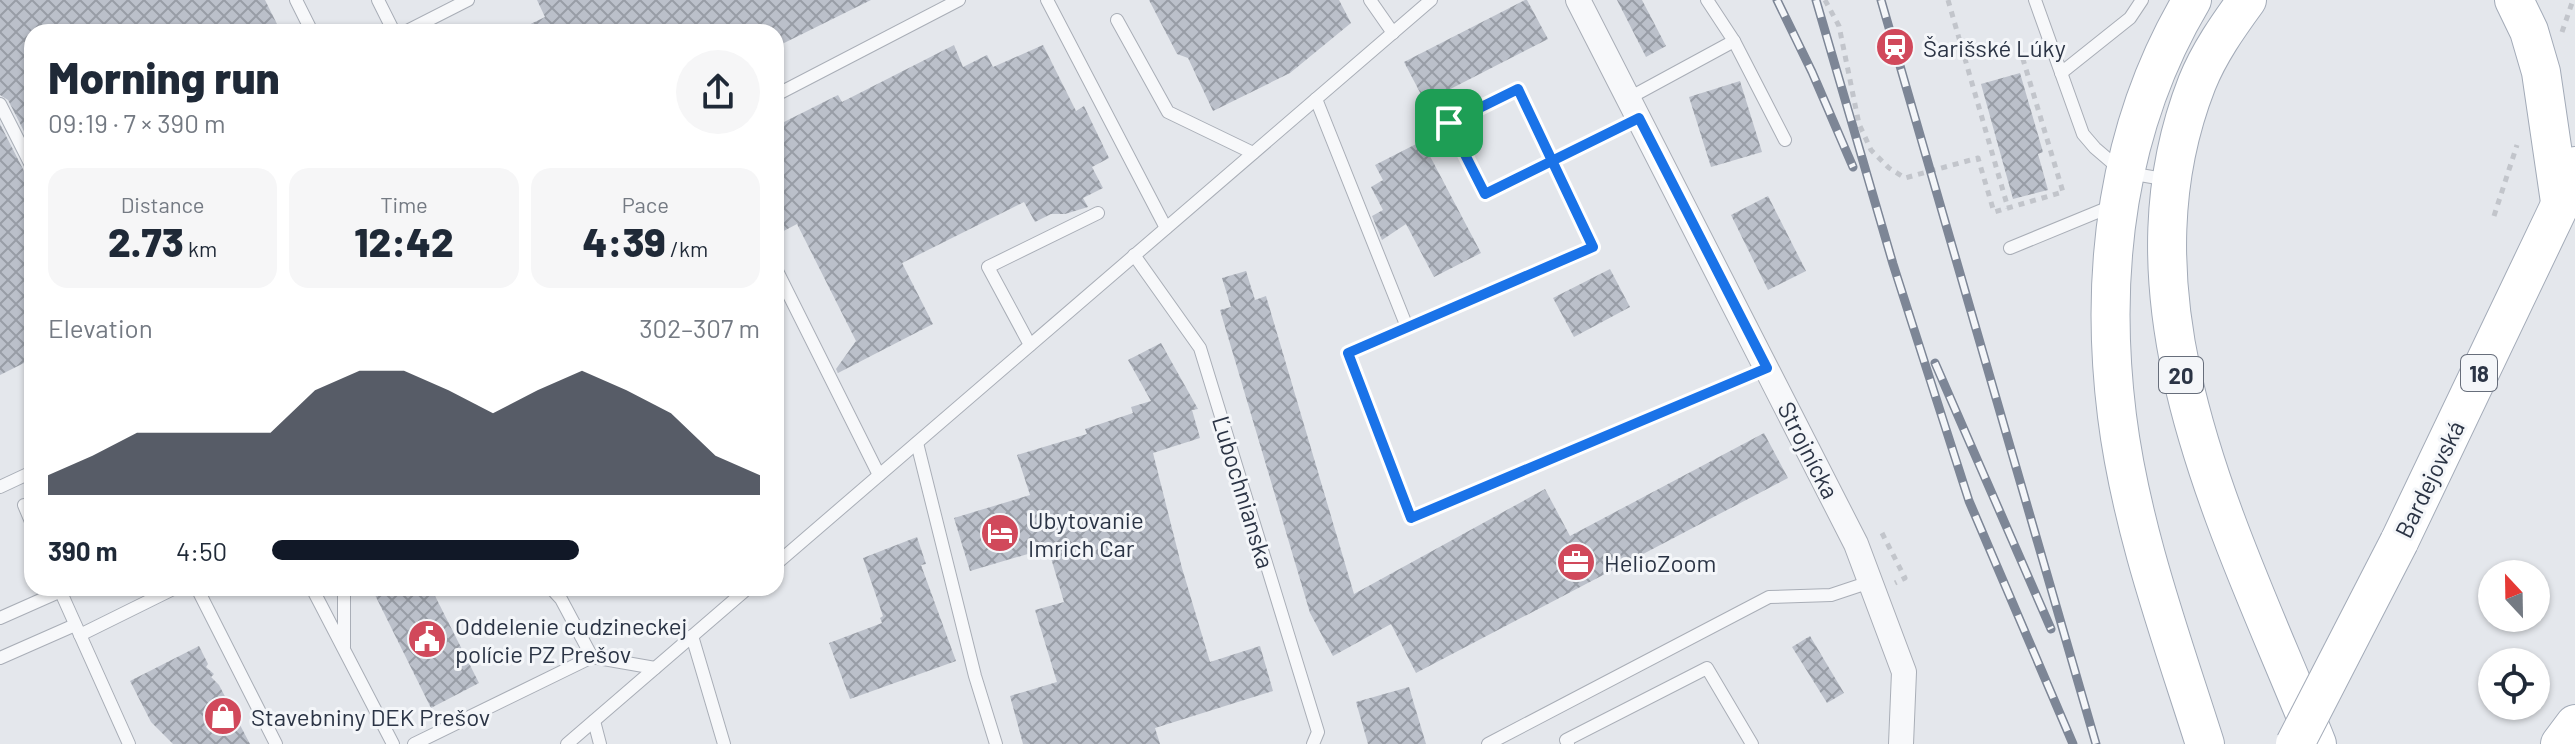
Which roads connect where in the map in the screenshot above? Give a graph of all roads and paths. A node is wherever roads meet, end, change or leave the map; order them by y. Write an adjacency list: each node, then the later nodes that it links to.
1 (296, 0): 19 (lane)
2 (378, 0): 20 (lane)
3 (468, 0): 21 (lane)
4 (959, 0): 27 (lane)
5 (1047, 0): 41 (lane)
6 (1370, 0): 22 (lane)
7 (1431, 0): 22 (lane)
8 (1578, 0): 30 (street, Strojnícka)
9 (1707, 0): 24 (lane)
10 (1825, 0): 39 (path)
11 (1948, 0): 39 (path)
12 (2035, 0): 26 (lane)
13 (2142, 0): 26 (lane)
14 (2192, 0): 37 (main road)
15 (2247, 0): 36 (main road, 20)
16 (2514, 0): 38 (main road)
17 (2573, 0): 23 (path)
18 (1117, 20): 33 (lane)
19 (308, 24)
20 (390, 24)
21 (421, 24)
22 (1393, 33): 28 (lane)
23 (2561, 38)
24 (1734, 41): 30 (lane); 31 (lane)
25 (2019, 46): 39 (path)
26 (2061, 73): 37 (lane)
27 (784, 91)
28 (1316, 99): 33 (lane); 45 (lane)
29 (0, 104): 32 (lane)
30 (1634, 108): 34 (lane); 47 (street, Strojnícka)
31 (1785, 140)
32 (24, 151)
33 (1253, 153): 41 (lane)
34 (1554, 160): 34 (lane); 45 (lane)
35 (2575, 166): 38 (main road, Bardejovská / 18)
36 (2172, 181): 37 (lane); 86 (main road, 20)
37 (2121, 188): 42 (lane); 84 (main road)
38 (2568, 197): 85 (main road, Bardejovská / 18, bridge)
39 (2008, 208)
40 (1098, 213): 46 (lane)
41 (1166, 228): 43 (lane)
42 (2010, 248)
43 (1134, 255): 46 (lane); 79 (lane, Ľubochnianska)
44 (784, 285): 49 (lane)
45 (1407, 327): 47 (lane)
46 (1030, 345): 48 (lane)
47 (1767, 368): 53 (street, Strojnícka)
48 (917, 443): 49 (lane); 78 (lane)
49 (879, 475): 52 (lane)
50 (24, 476): 51 (lane)
51 (0, 487)
52 (784, 557)
53 (1870, 582): 80 (lane); 83 (street, Strojnícka)
54 (47, 596): 62 (lane)
55 (63, 596): 63 (lane)
56 (157, 596): 63 (lane)
57 (201, 596): 72 (lane)
58 (316, 596): 65 (lane)
59 (344, 596): 65 (lane)
60 (562, 596): 66 (lane)
61 (739, 596): 64 (lane)
62 (0, 618)
63 (78, 630): 67 (lane); 71 (lane)
64 (692, 636): 68 (lane); 77 (lane)
65 (344, 650): 73 (lane)
66 (592, 657): 68 (lane); 74 (lane)
67 (0, 658)
68 (655, 668): 69 (lane)
69 (594, 721): 75 (lane); 76 (lane)
70 (2575, 724): 87 (main road)
71 (129, 744)
72 (276, 744)
73 (393, 744)
74 (414, 744)
75 (567, 744)
76 (600, 744)
77 (724, 744)
78 (996, 744)
79 (1313, 744)
80 (1488, 744)
81 (1568, 744): 82 (lane)
82 (1752, 744)
83 (1901, 744)
84 (2205, 744)
85 (2295, 744)
86 (2317, 744)
87 (2560, 744)

